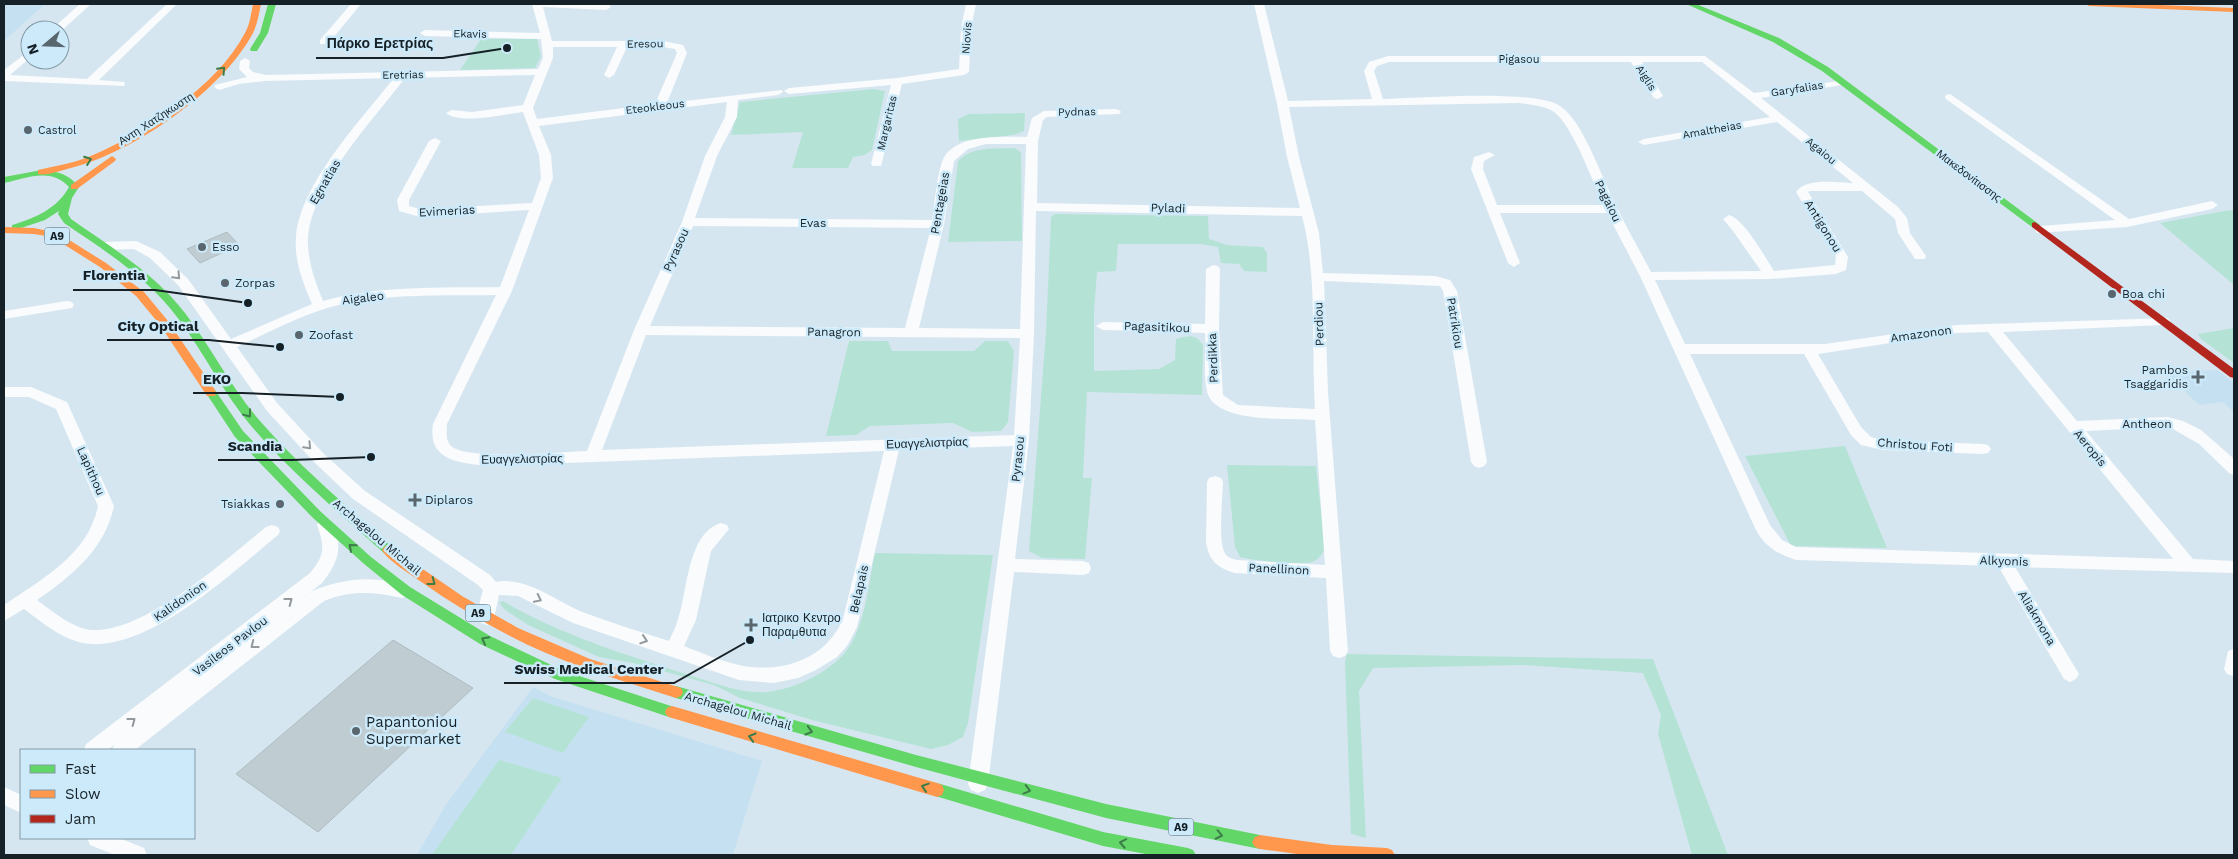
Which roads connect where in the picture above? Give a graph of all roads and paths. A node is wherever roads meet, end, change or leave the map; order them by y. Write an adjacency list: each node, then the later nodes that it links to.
1 (86, 4): 14 (street)
2 (172, 4): 31 (street)
3 (257, 4): 53 (main road, Αντη Χατζηκωστη, one-way to 3)
4 (272, 4): 22 (main road, Αντη Χατζηκωστη)
5 (356, 4): 18 (street)
6 (538, 4): 12 (street); 17 (street)
7 (971, 4): 25 (street, Niovis)
8 (1259, 4): 40 (street, Perdiou)
9 (1690, 4): 15 (main road, Μακεδονίτισσης)
10 (1713, 4): 15 (main road)
11 (2089, 4): 13 (main road)
12 (606, 7)
13 (2234, 10)
14 (68, 20)
15 (1732, 20): 32 (main road, Μακεδονίτισσης)
16 (426, 33): 17 (street, Ekavis)
17 (546, 40): 19 (street, Eresou); 24 (street)
18 (324, 42)
19 (623, 44): 26 (street); 41 (street, Eresou)
20 (1705, 59): 21 (street, Pigasou); 36 (street, Agaiou)
21 (1635, 60): 35 (street, Aiglis); 39 (street, Pigasou)
22 (245, 61): 29 (street, Eretrias); 34 (main road, Αντη Χατζηκωστη)
23 (20, 62): 28 (street)
24 (540, 72): 27 (street, Eretrias); 42 (street)
25 (964, 72): 30 (street, Eteokleous)
26 (609, 74)
27 (402, 75): 29 (street, Eretrias); 81 (street, Egnatias)
28 (4, 76): 31 (street)
29 (266, 78): 34 (street, Eretrias)
30 (897, 81): 37 (street, Eteokleous); 52 (street, Margaritas)
31 (89, 82): 33 (street)
32 (1842, 82): 36 (street, Garyfalias); 71 (main road, Μακεδονίτισσης)
33 (120, 84)
34 (219, 87): 58 (main road, Αντη Χατζηκωστη)
35 (1658, 96)
36 (1753, 96): 46 (street, Agaiou)
37 (734, 97): 41 (street, Eteokleous); 67 (street, Pyrasou)
38 (1950, 97): 68 (street)
39 (1378, 102): 40 (street, Pagaiou); 64 (street, Pagaiou)
40 (1283, 104): 65 (street, Perdiou)
41 (660, 106): 47 (street, Eteokleous)
42 (527, 108): 44 (street); 47 (street, Ευαγγελιστρίας)
43 (1115, 112): 45 (street, Pydnas)
44 (452, 113)
45 (1040, 116): 49 (street, Pyrasou)
46 (1781, 118): 50 (street, Amaltheias); 57 (street, Agaiou)
47 (533, 123): 61 (street, Ευαγγελιστρίας)
48 (435, 141): 61 (street, Evimerias)
49 (1032, 141): 62 (street, Pyrasou); 69 (street, Pentageias)
50 (1644, 142)
51 (1489, 155): 63 (street)
52 (877, 164)
53 (41, 172): 55 (main road); 58 (main road)
54 (4, 174): 55 (main road)
55 (25, 174): 56 (main road)
56 (4, 180)
57 (1866, 186): 73 (street, Agaiou); 76 (street, Antigonou)
58 (74, 187): 59 (main road, A9)
59 (68, 198): 70 (main road, A9); 72 (main road, Archagelou Michail / A9)
60 (2212, 205): 68 (street)
61 (537, 206): 79 (street, Ευαγγελιστρίας)
62 (1030, 207): 65 (street, Pyladi); 89 (street, Pyrasou)
63 (1492, 209): 64 (street); 74 (street)
64 (1611, 209): 77 (street, Pagaiou)
65 (1307, 212): 78 (street, Perdiou)
66 (1729, 219): 76 (street)
67 (688, 222): 69 (street, Evas); 87 (street, Pyrasou)
68 (2127, 222): 71 (street)
69 (938, 224): 88 (street, Pentageias)
70 (4, 230): 104 (main road, Archagelou Michail / A9)
71 (2041, 230): 83 (main road, Μακεδονίτισσης)
72 (104, 246): 90 (street, one-way to 90); 118 (main road, Archagelou Michail / A9, one-way to 118)
73 (1920, 256)
74 (1514, 263)
75 (1213, 269): 86 (street, Perdikka)
76 (1770, 275): 77 (street)
77 (1647, 276): 91 (street, Pagaiou)
78 (1317, 277): 95 (street, Perdiou); 101 (street, Patrikiou)
79 (505, 291): 81 (street, Aigaleo); 100 (street, Ευαγγελιστρίας)
80 (67, 304): 82 (street)
81 (319, 306): 90 (street, Aigaleo)
82 (4, 316)
83 (2163, 321): 85 (street, Amazonon); 93 (main road, Μακεδονίτισσης)
84 (1103, 326): 86 (street, Pagasitikou)
85 (1992, 328): 92 (street, Amazonon); 96 (street, Aeropis)
86 (1212, 329): 95 (street, Perdikka)
87 (641, 330): 88 (street, Panagron); 100 (street, Pyrasou)
88 (910, 333): 89 (street, Panagron)
89 (1027, 334): 97 (street, Pyrasou)
90 (229, 345): 114 (street, one-way to 114)
91 (1680, 349): 92 (street, Amazonon); 107 (street, Pagaiou)
92 (1809, 350): 99 (street, Christou Foti)
93 (2234, 374)
94 (4, 392): 116 (street, Lapithou)
95 (1322, 415): 113 (street, Perdiou)
96 (2072, 426): 102 (street, Antheon); 110 (street, Aeropis)
97 (1021, 440): 98 (street, Ευαγγελιστρίας); 109 (street, Pyrasou)
98 (893, 444): 100 (street, Ευαγγελιστρίας); 119 (street, Belapais)
99 (1983, 449)
100 (592, 458)
101 (1479, 462)
102 (2234, 469)
103 (1215, 482): 113 (street, Panellinon)
104 (324, 521): 115 (main road, Archagelou Michail / A9, one-way to 104); 122 (street, Vasileos Pavlou, one-way to 104)
105 (721, 530): 119 (street)
106 (272, 531): 116 (street, Kalidonion)
107 (1775, 544): 108 (street, Alkyonis)
108 (2003, 561): 110 (street, Alkyonis); 121 (street, Aliakmona)
109 (1006, 565): 112 (street); 124 (street, Pyrasou)
110 (2190, 567): 111 (street, Alkyonis)
111 (2234, 567)
112 (1084, 568)
113 (1335, 572): 120 (street, Perdiou)
114 (492, 589): 118 (street); 119 (street, Belapais, one-way to 119)
115 (406, 591): 123 (street, Vasileos Pavlou, one-way to 123); 126 (main road, Archagelou Michail / A9, one-way to 115)
116 (24, 600): 117 (street, Lapithou)
117 (4, 614)
118 (487, 618): 124 (main road, Archagelou Michail / A9, one-way to 124)
119 (673, 650)
120 (1338, 651)
121 (2070, 674)
122 (94, 749)
123 (121, 749)
124 (980, 777): 126 (street, Pyrasou); 131 (main road, Archagelou Michail / A9, one-way to 131)
125 (4, 796): 127 (street)
126 (972, 802): 130 (main road, Archagelou Michail / A9, one-way to 126)
127 (20, 804)
128 (99, 839): 129 (street)
129 (130, 854)
130 (1188, 855)
131 (1387, 855)

